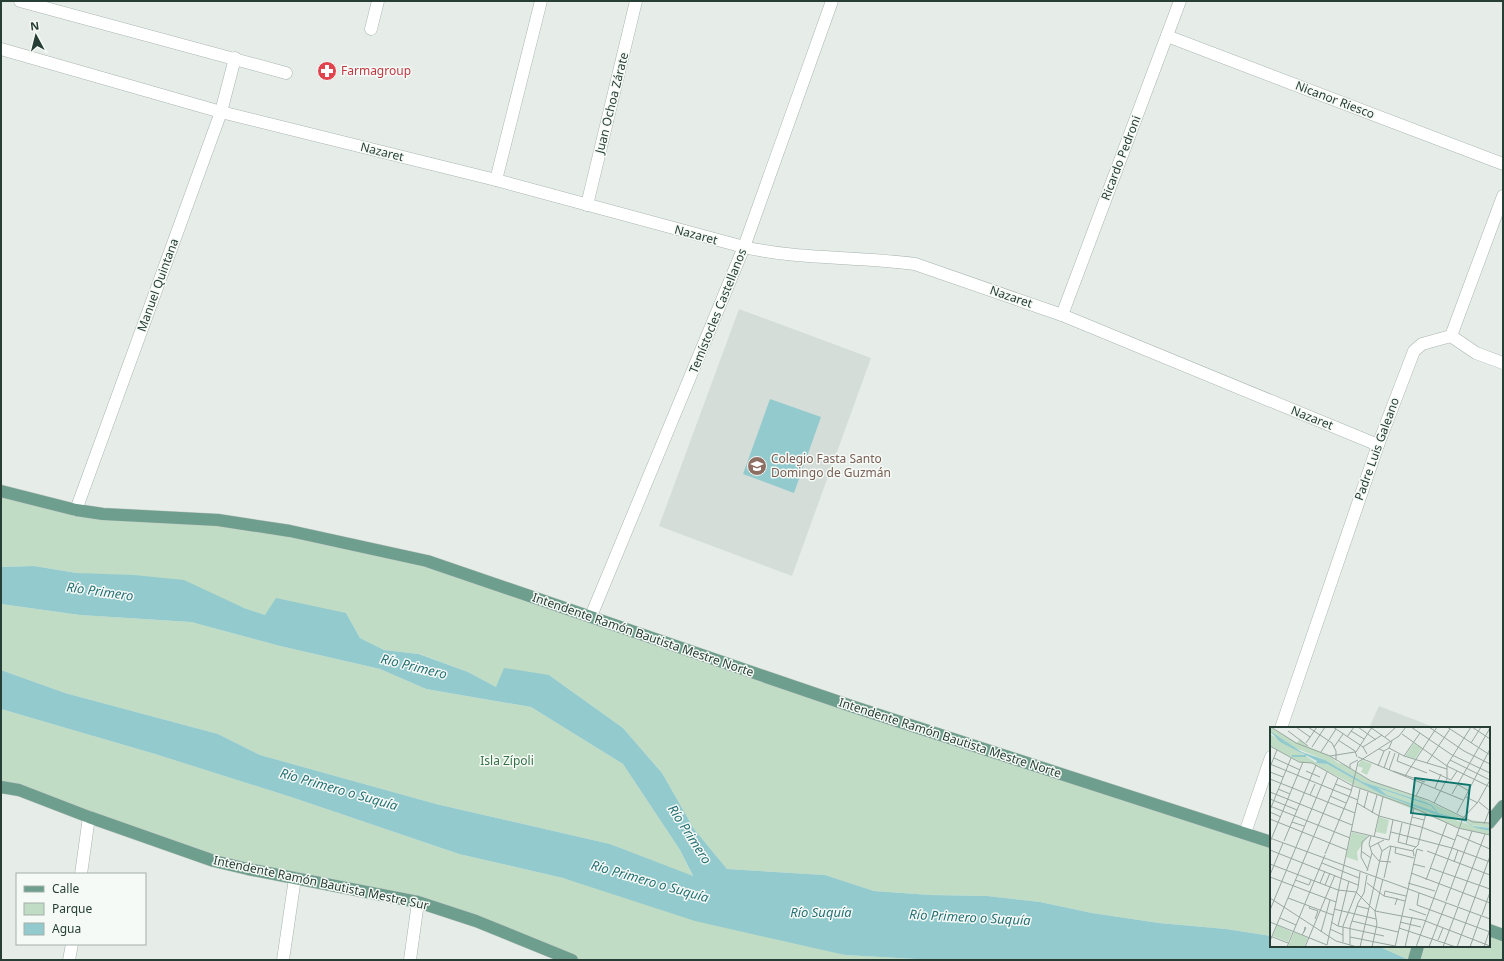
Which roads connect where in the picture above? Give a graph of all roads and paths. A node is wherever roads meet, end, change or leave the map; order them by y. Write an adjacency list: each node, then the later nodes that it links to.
1 (20, 1): 10 (street)
2 (378, 1): 7 (street)
3 (541, 1): 14 (street)
4 (636, 1): 16 (street, Juan Ochoa Zárate)
5 (832, 1): 17 (street, Temístocles Castellanos)
6 (1180, 1): 8 (street, Ricardo Pedroni)
7 (370, 29)
8 (1167, 36): 13 (street, Nicanor Riesco); 18 (street, Ricardo Pedroni)
9 (1, 49): 12 (street, Nazaret)
10 (235, 58): 11 (street); 12 (street, Manuel Quintana)
11 (286, 72)
12 (221, 112): 14 (street, Nazaret); 23 (street, Manuel Quintana)
13 (1503, 164)
14 (496, 180): 16 (street, Nazaret)
15 (1503, 196): 19 (street)
16 (587, 205): 17 (street, Nazaret)
17 (744, 247): 18 (street, Nazaret); 24 (street, Temístocles Castellanos)
18 (1062, 315): 21 (street, Nazaret)
19 (1451, 336): 20 (street); 21 (street, Padre Luis Galeano)
20 (1503, 362)
21 (1378, 445): 25 (street, Padre Luis Galeano)
22 (1, 491): 23 (main road, Intendente Ramón Bautista Mestre Norte)
23 (76, 510): 24 (main road, Intendente Ramón Bautista Mestre Norte)
24 (591, 616): 31 (main road, Intendente Ramón Bautista Mestre Norte)
25 (1281, 727)
26 (1270, 760): 31 (street)
27 (1, 787): 29 (main road, Intendente Ramón Bautista Mestre Sur)
28 (1503, 806): 30 (main road)
29 (89, 817): 33 (street); 34 (main road, Intendente Ramón Bautista Mestre Sur)
30 (1490, 822)
31 (1245, 833): 32 (main road, Intendente Ramón Bautista Mestre Norte)
32 (1270, 842)
33 (81, 873)
34 (295, 878): 35 (main road, Intendente Ramón Bautista Mestre Sur); 41 (street)
35 (418, 902): 42 (street); 43 (main road, Intendente Ramón Bautista Mestre Sur)
36 (1490, 930): 37 (main road)
37 (1503, 935)
38 (72, 945): 40 (street)
39 (1418, 947): 44 (main road)
40 (69, 960)
41 (283, 960)
42 (410, 960)
43 (572, 960)
44 (1414, 960)

